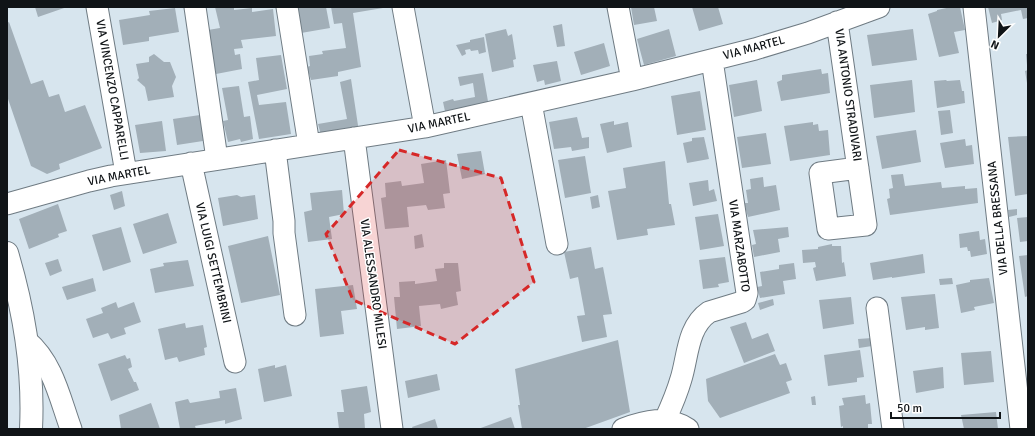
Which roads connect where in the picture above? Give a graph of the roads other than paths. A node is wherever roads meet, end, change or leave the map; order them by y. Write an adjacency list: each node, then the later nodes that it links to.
1 (97, 7): 19 (street, VIA VINCENZO CAPPARELLI)
2 (194, 7): 16 (street)
3 (287, 7): 14 (street)
4 (403, 7): 12 (street)
5 (618, 7): 10 (street)
6 (974, 7): 33 (street, VIA DELLA BRESSANA)
7 (869, 9): 8 (street, VIA MARTEL)
8 (837, 22): 9 (street, VIA MARTEL); 18 (street, VIA ANTONIO STRADIVARI)
9 (712, 60): 10 (street, VIA MARTEL); 27 (street, VIA MARZABOTTO)
10 (632, 80): 11 (street, VIA MARTEL)
11 (531, 103): 12 (street, VIA MARTEL); 21 (street)
12 (425, 127): 13 (street, VIA MARTEL)
13 (354, 138): 14 (street, VIA MARTEL); 30 (street, VIA ALESSANDRO MILESI)
14 (309, 145): 15 (street, VIA MARTEL)
15 (275, 150): 16 (street, VIA MARTEL); 24 (street)
16 (217, 160): 17 (street, VIA MARTEL)
17 (191, 164): 19 (street, VIA MARTEL); 26 (street, VIA LUIGI SETTEMBRINI)
18 (858, 168)
19 (126, 173): 20 (street, VIA MARTEL)
20 (7, 204)
21 (557, 244)
22 (7, 253): 25 (main road)
23 (877, 308): 32 (street)
24 (296, 315)
25 (27, 341): 28 (main road); 29 (street)
26 (235, 362)
27 (675, 424): 31 (street)
28 (31, 429)
29 (71, 429)
30 (392, 429)
31 (623, 429)
32 (893, 429)
33 (1021, 429)

